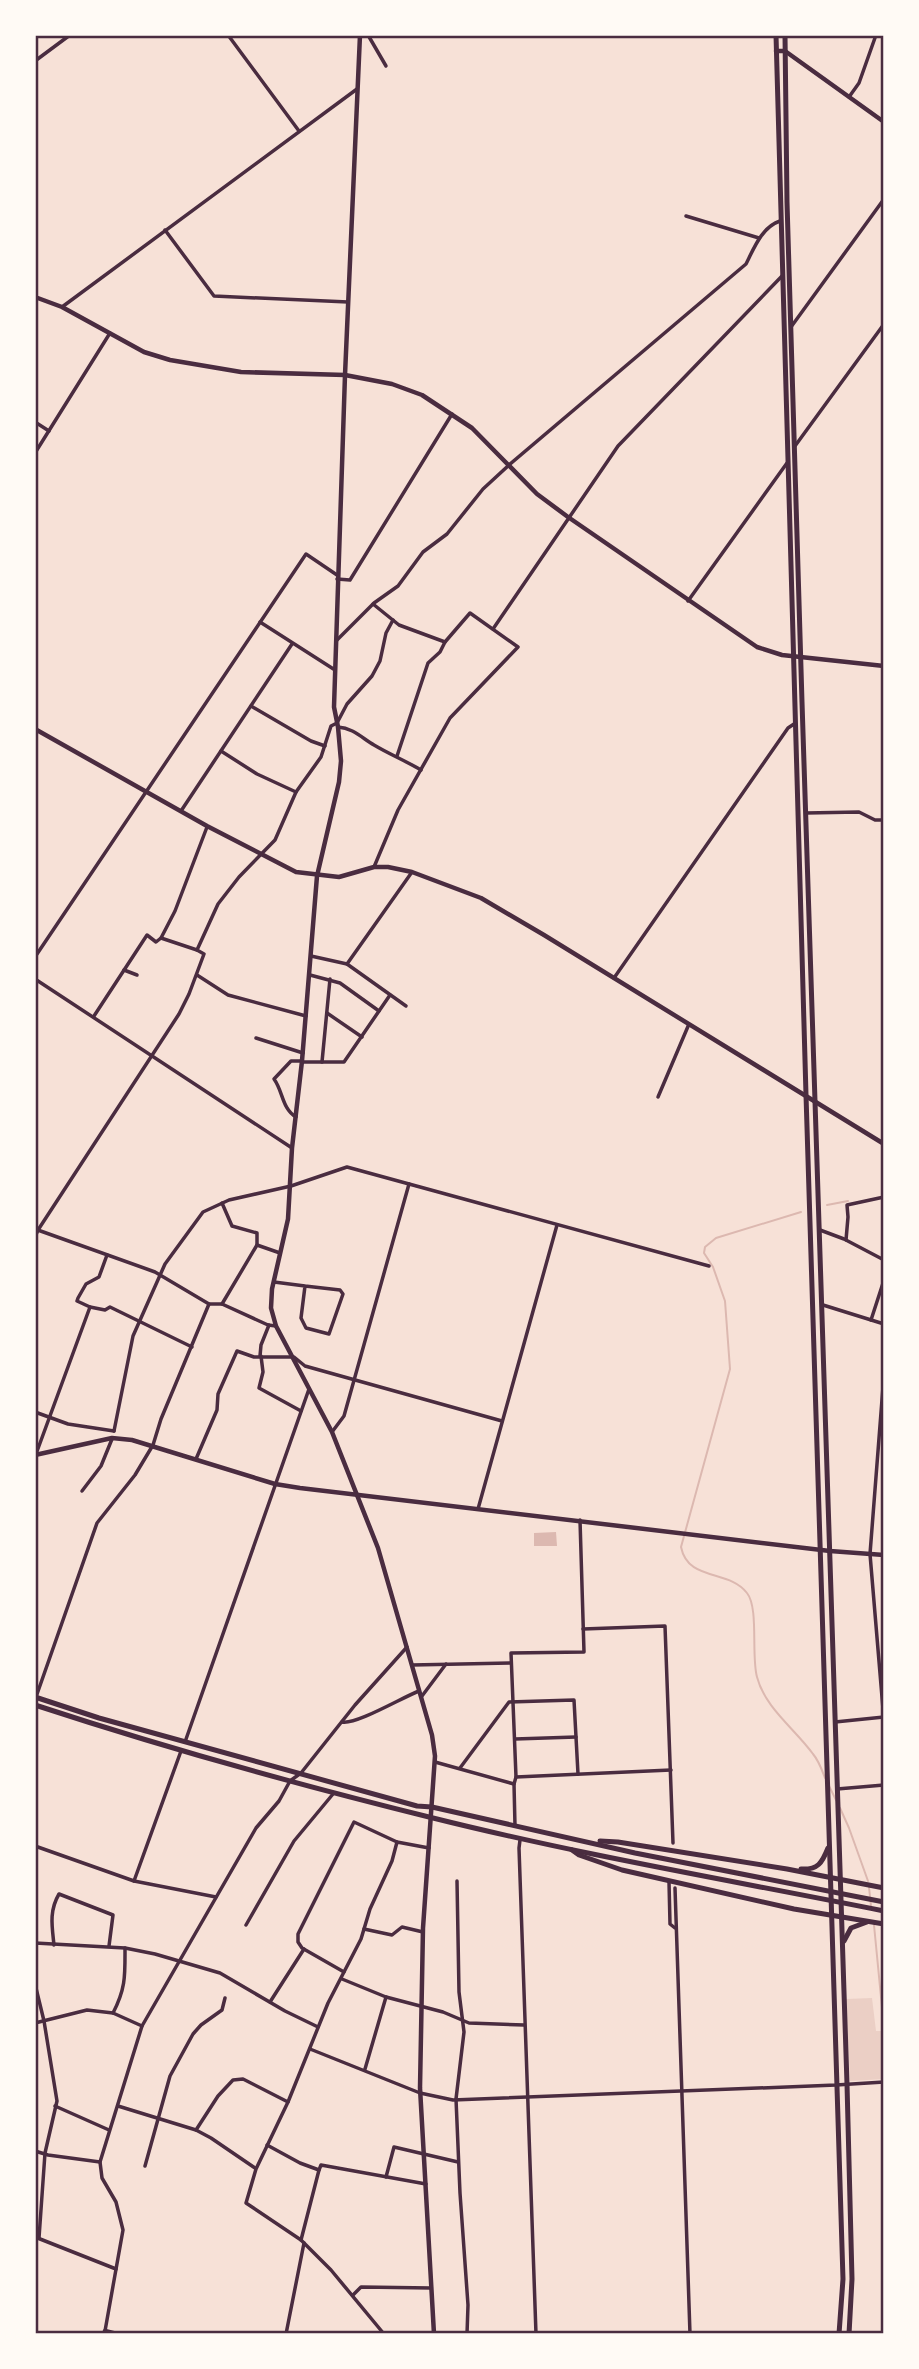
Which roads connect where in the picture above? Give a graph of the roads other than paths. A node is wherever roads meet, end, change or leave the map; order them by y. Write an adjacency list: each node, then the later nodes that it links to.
1 (70, 35): 10 (street)
2 (228, 35): 15 (street)
3 (360, 35): 12 (street)
4 (368, 35): 11 (street)
5 (776, 35): 8 (highway)
6 (785, 35): 9 (highway)
7 (876, 35): 13 (street)
8 (776, 51): 9 (street); 18 (highway)
9 (785, 51): 13 (street); 26 (highway)
10 (35, 61)
11 (386, 66)
12 (357, 89): 15 (street); 23 (street)
13 (849, 97): 14 (street)
14 (884, 122)
15 (299, 131): 19 (street)
16 (884, 199): 26 (street)
17 (686, 216): 20 (street)
18 (780, 222): 20 (street); 21 (highway)
19 (165, 230): 23 (street); 24 (street)
20 (759, 238): 35 (street)
21 (782, 276): 34 (highway); 36 (street)
22 (35, 297): 24 (street)
23 (348, 302): 28 (street)
24 (62, 307): 27 (street)
25 (884, 324): 32 (street)
26 (792, 327): 32 (highway)
27 (110, 333): 28 (street); 31 (street)
28 (345, 375): 29 (street); 37 (street)
29 (452, 414): 35 (street); 37 (street)
30 (35, 422): 31 (street)
31 (49, 431): 33 (street)
32 (795, 446): 47 (highway)
33 (35, 453)
34 (788, 462): 38 (street); 46 (highway)
35 (509, 465): 36 (street); 39 (street)
36 (568, 517): 38 (street); 42 (street)
37 (337, 577): 41 (street); 43 (street)
38 (688, 601): 46 (street)
39 (373, 604): 40 (street); 43 (street)
40 (393, 620): 44 (street); 52 (street)
41 (260, 622): 45 (street); 58 (street)
42 (493, 629): 44 (street); 57 (street)
43 (336, 641): 49 (street)
44 (445, 642): 56 (street)
45 (292, 644): 49 (street); 50 (street)
46 (793, 656): 47 (street); 51 (highway)
47 (802, 657): 48 (street); 61 (highway)
48 (884, 666)
49 (335, 670): 52 (street)
50 (251, 706): 54 (street); 55 (street)
51 (796, 723): 77 (street); 93 (highway)
52 (338, 725): 54 (street); 56 (street); 67 (street)
53 (35, 729): 58 (street)
54 (325, 746): 59 (street)
55 (221, 751): 59 (street); 60 (street)
56 (397, 757): 57 (street)
57 (421, 770): 65 (street)
58 (146, 792): 60 (street); 71 (street)
59 (296, 792): 64 (street)
60 (181, 811): 63 (street)
61 (806, 813): 62 (street); 95 (highway)
62 (884, 820)
63 (207, 826): 64 (street); 68 (street)
64 (260, 854): 67 (street); 69 (street)
65 (374, 867): 66 (street); 67 (street)
66 (412, 872): 72 (street); 77 (street)
67 (317, 876): 70 (street)
68 (161, 938): 69 (street); 73 (street)
69 (197, 950): 75 (street)
70 (311, 956): 72 (street); 76 (street)
71 (35, 957)
72 (347, 964): 80 (street)
73 (124, 970): 74 (street); 84 (street)
74 (137, 975)
75 (197, 975): 85 (street); 90 (street)
76 (310, 975): 79 (street); 85 (street)
77 (614, 978): 86 (street)
78 (35, 979): 84 (street)
79 (330, 979): 82 (street); 83 (street)
80 (390, 995): 81 (street); 82 (street)
81 (406, 1006)
82 (379, 1011): 87 (street)
83 (327, 1013): 87 (street); 92 (street)
84 (94, 1016): 90 (street)
85 (306, 1016): 89 (street)
86 (689, 1024): 93 (street); 94 (street)
87 (362, 1037): 92 (street)
88 (256, 1038): 89 (street)
89 (303, 1053): 91 (street)
90 (152, 1055): 98 (street); 105 (street)
91 (302, 1061): 92 (street); 96 (street); 96 (street)
92 (322, 1062)
93 (806, 1095): 95 (street); 149 (highway)
94 (658, 1097)
95 (815, 1101): 97 (street); 107 (highway)
96 (296, 1117): 98 (street)
97 (884, 1144)
98 (292, 1148): 100 (street)
99 (409, 1184): 100 (street); 104 (street); 132 (street)
100 (291, 1186): 102 (street); 111 (street)
101 (884, 1197): 109 (street)
102 (222, 1203): 110 (street); 115 (street)
103 (884, 1222): 106 (street)
104 (557, 1225): 114 (street); 137 (street)
105 (36, 1229): 108 (street); 112 (street)
106 (884, 1229)
107 (820, 1230): 109 (street); 121 (highway)
108 (35, 1237)
109 (846, 1240): 113 (street)
110 (257, 1245): 111 (street); 120 (street)
111 (281, 1253): 117 (street)
112 (107, 1255): 115 (street); 122 (street)
113 (884, 1260)
114 (709, 1266)
115 (160, 1275): 119 (street); 124 (street)
116 (884, 1280): 123 (street)
117 (274, 1282): 118 (street); 127 (street)
118 (305, 1286): 118 (street)
119 (209, 1304): 120 (street); 128 (street)
120 (222, 1304): 126 (street)
121 (822, 1305): 123 (street); 150 (highway)
122 (90, 1307): 124 (street); 136 (street)
123 (871, 1320): 125 (street)
124 (140, 1321): 128 (street); 138 (street)
125 (884, 1324)
126 (269, 1325): 127 (street); 129 (street)
127 (276, 1326): 130 (street)
128 (192, 1347): 141 (street)
129 (261, 1356): 130 (street); 134 (street); 143 (street)
130 (294, 1357): 132 (street); 133 (street)
131 (884, 1374): 151 (street)
132 (354, 1379): 137 (street); 139 (street)
133 (310, 1387): 134 (street); 139 (street)
134 (301, 1411): 144 (street)
135 (35, 1412): 136 (street)
136 (50, 1418): 138 (street); 142 (street)
137 (502, 1421): 147 (street)
138 (114, 1431): 140 (street)
139 (332, 1432): 146 (street)
140 (112, 1438): 141 (street); 142 (street); 145 (street)
141 (153, 1446): 143 (street); 159 (street)
142 (36, 1454)
143 (196, 1459): 144 (street)
144 (275, 1484): 146 (street); 167 (street)
145 (82, 1491)
146 (357, 1495): 147 (street); 154 (street)
147 (478, 1509): 148 (street)
148 (580, 1520): 149 (street); 153 (street)
149 (821, 1550): 150 (street); 187 (highway)
150 (830, 1551): 151 (street); 164 (highway)
151 (870, 1554): 152 (street); 162 (street)
152 (884, 1555)
153 (583, 1629): 155 (street); 171 (street)
154 (407, 1647): 157 (street); 163 (street)
155 (511, 1663): 156 (street); 160 (street)
156 (446, 1664): 157 (street); 158 (street)
157 (412, 1665): 158 (street)
158 (420, 1694): 163 (street); 169 (street)
159 (35, 1697): 167 (highway)
160 (512, 1701): 165 (street); 166 (street); 170 (street)
161 (35, 1705): 168 (highway)
162 (884, 1718): 164 (street)
163 (342, 1722): 172 (street)
164 (835, 1722): 178 (highway)
165 (576, 1737): 166 (street); 173 (street)
166 (514, 1740): 174 (street)
167 (185, 1742): 172 (highway)
168 (181, 1750): 175 (highway); 195 (street)
169 (435, 1762): 170 (street); 180 (street)
170 (460, 1768): 176 (street)
171 (671, 1770): 173 (street); 186 (street)
172 (301, 1773): 175 (street); 180 (highway)
173 (578, 1774): 174 (street)
174 (516, 1777): 176 (street)
175 (290, 1781): 179 (highway); 200 (street)
176 (514, 1784): 182 (street)
177 (884, 1785): 178 (street)
178 (837, 1789): 193 (highway)
179 (334, 1792): 181 (highway); 207 (street)
180 (432, 1807): 181 (street); 182 (highway)
181 (432, 1818): 183 (highway); 189 (street)
182 (515, 1826): 184 (highway)
183 (521, 1838): 190 (highway); 229 (street)
184 (587, 1841): 191 (highway); 198 (highway)
185 (397, 1842): 189 (street); 209 (street); 216 (street)
186 (673, 1843)
187 (830, 1843): 191 (highway); 192 (highway)
188 (35, 1846): 195 (street)
189 (429, 1848): 210 (street)
190 (570, 1848): 194 (highway); 198 (highway)
191 (788, 1869): 192 (highway)
192 (830, 1878): 193 (highway); 203 (highway)
193 (840, 1879): 199 (highway); 204 (highway)
194 (669, 1880): 203 (highway); 208 (street)
195 (134, 1881): 200 (street)
196 (457, 1881): 226 (street)
197 (675, 1888): 208 (street)
198 (785, 1888): 201 (highway); 202 (highway)
199 (884, 1888)
200 (215, 1897): 217 (street)
201 (884, 1902)
202 (884, 1911)
203 (831, 1916): 204 (highway); 236 (highway)
204 (842, 1917): 205 (highway); 213 (highway)
205 (871, 1922): 206 (highway); 213 (highway)
206 (884, 1924)
207 (246, 1925)
208 (676, 1928): 237 (street)
209 (364, 1929): 210 (street); 218 (street)
210 (423, 1932): 224 (street)
211 (35, 1943): 212 (street)
212 (54, 1945): 214 (street); 214 (street)
213 (843, 1945): 235 (highway)
214 (109, 1946): 215 (street)
215 (125, 1948): 217 (street); 225 (street)
216 (304, 1949): 218 (street); 223 (street)
217 (178, 1961): 223 (street); 230 (street)
218 (344, 1972): 219 (street)
219 (342, 1979): 221 (street); 231 (street)
220 (35, 1986): 227 (street)
221 (386, 1997): 224 (street); 233 (street)
222 (226, 1998): 244 (street)
223 (270, 2002): 231 (street)
224 (423, 2006): 226 (street); 238 (street)
225 (113, 2013): 227 (street); 230 (street)
226 (462, 2019): 229 (street); 240 (street)
227 (44, 2021): 228 (street); 242 (street)
228 (35, 2023)
229 (524, 2025): 239 (street)
230 (142, 2026): 243 (street)
231 (318, 2027): 232 (street)
232 (310, 2049): 233 (street); 241 (street)
233 (365, 2070): 238 (street)
234 (884, 2082): 235 (street)
235 (847, 2084): 236 (street); 272 (highway)
236 (836, 2085): 237 (street); 271 (highway)
237 (681, 2092): 239 (street); 270 (street)
238 (420, 2093): 240 (street); 250 (street)
239 (527, 2097): 240 (street); 269 (street)
240 (456, 2099): 252 (street)
241 (288, 2102): 246 (street); 247 (street)
242 (55, 2106): 245 (street); 249 (street)
243 (118, 2106): 244 (street); 245 (street)
244 (158, 2118): 246 (street); 253 (street)
245 (109, 2130): 251 (street)
246 (196, 2130): 254 (street)
247 (267, 2145): 254 (street); 255 (street)
248 (35, 2151): 249 (street)
249 (45, 2153): 251 (street); 258 (street)
250 (424, 2154): 252 (street); 256 (street); 257 (street)
251 (100, 2162): 260 (street)
252 (458, 2162): 268 (street)
253 (145, 2166)
254 (256, 2169): 259 (street)
255 (319, 2170): 256 (street); 259 (street)
256 (386, 2177): 257 (street)
257 (426, 2185): 261 (street)
258 (37, 2238): 260 (street)
259 (303, 2241): 262 (street); 265 (street)
260 (116, 2269): 263 (street)
261 (431, 2288): 262 (street); 267 (street)
262 (352, 2296): 266 (street)
263 (105, 2333): 264 (street)
264 (117, 2334)
265 (286, 2334)
266 (384, 2334)
267 (434, 2334)
268 (467, 2334)
269 (536, 2334)
270 (690, 2334)
271 (839, 2334)
272 (849, 2334)

